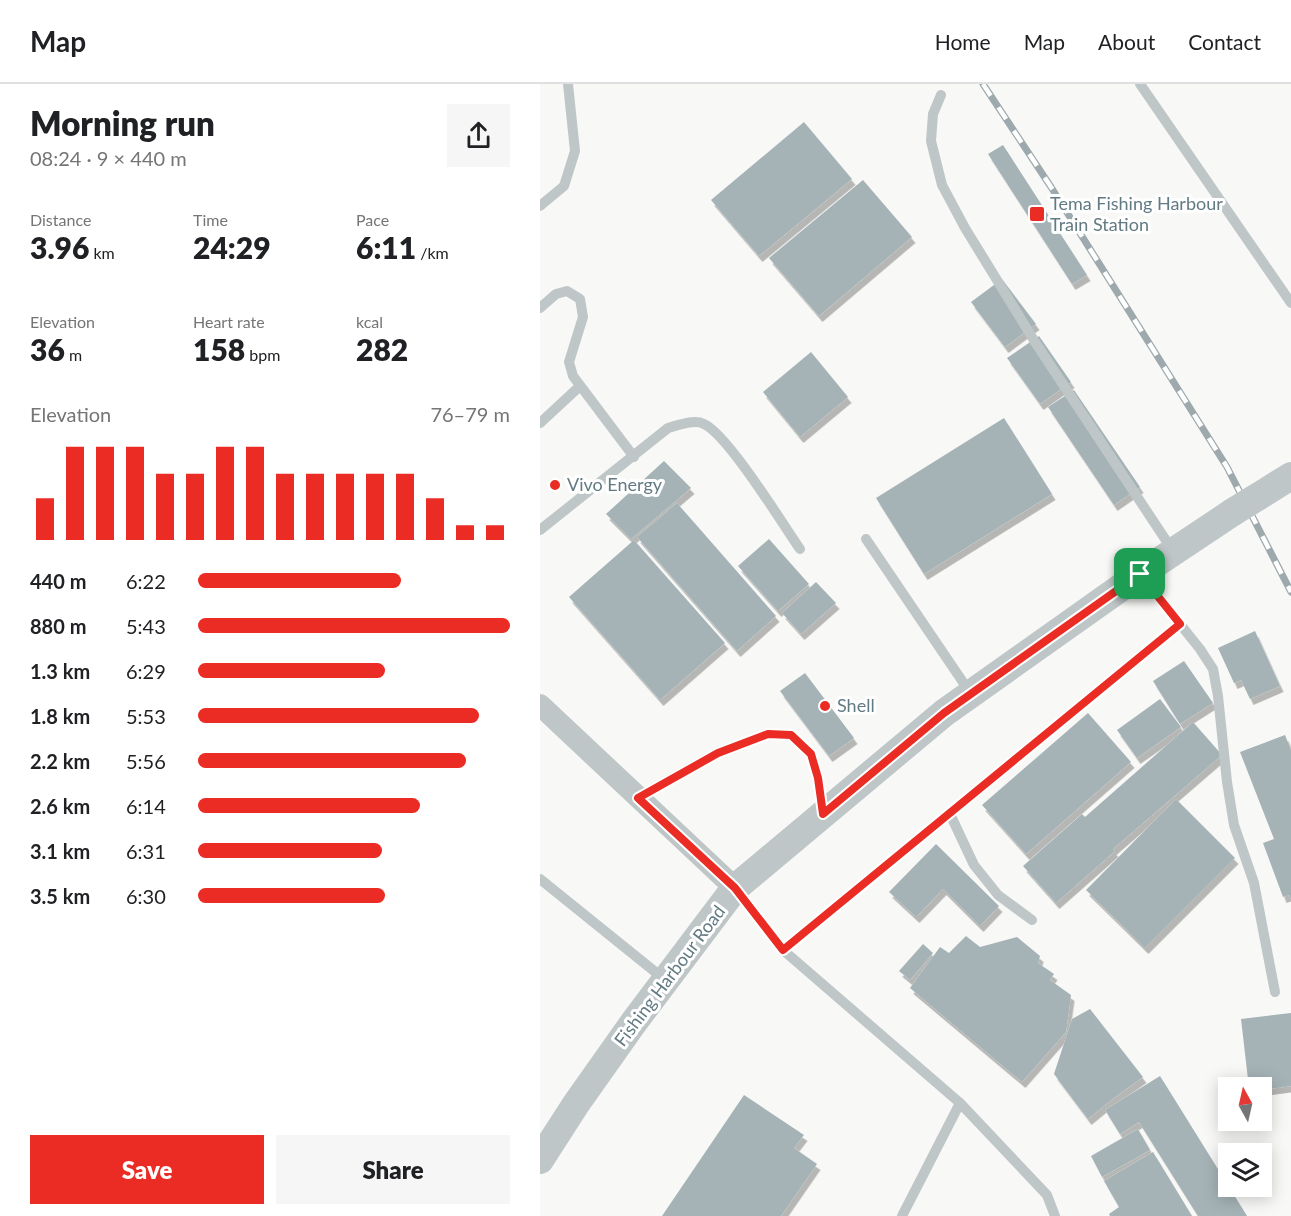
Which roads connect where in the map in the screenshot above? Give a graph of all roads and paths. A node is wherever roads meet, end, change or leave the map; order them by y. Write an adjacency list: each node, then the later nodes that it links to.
1 (568, 84): 4 (lane)
2 (1140, 84): 5 (lane)
3 (941, 95): 14 (lane)
4 (540, 206)
5 (1291, 303)
6 (540, 308): 7 (lane)
7 (580, 386): 8 (lane); 9 (lane)
8 (540, 423)
9 (634, 457): 11 (lane); 13 (lane)
10 (1291, 476): 14 (street, Fishing Harbour Road, bridge)
11 (540, 530)
12 (866, 539): 17 (lane)
13 (800, 549)
14 (1173, 552): 15 (street, Fishing Harbour Road)
15 (1140, 574): 16 (lane); 17 (street, Fishing Harbour Road)
16 (1180, 624): 20 (lane); 27 (lane)
17 (971, 694): 21 (street, Fishing Harbour Road)
18 (540, 705): 19 (street)
19 (638, 798): 21 (lane); 23 (street)
20 (950, 813): 24 (lane); 25 (lane)
21 (823, 814): 23 (street, Fishing Harbour Road)
22 (540, 879): 26 (lane)
23 (735, 888): 25 (lane); 26 (street, Fishing Harbour Road)
24 (1032, 920)
25 (783, 950): 28 (lane)
26 (666, 981): 29 (street, Fishing Harbour Road)
27 (1275, 992)
28 (960, 1103): 30 (lane); 31 (lane)
29 (540, 1160)
30 (902, 1216)
31 (1055, 1216)

